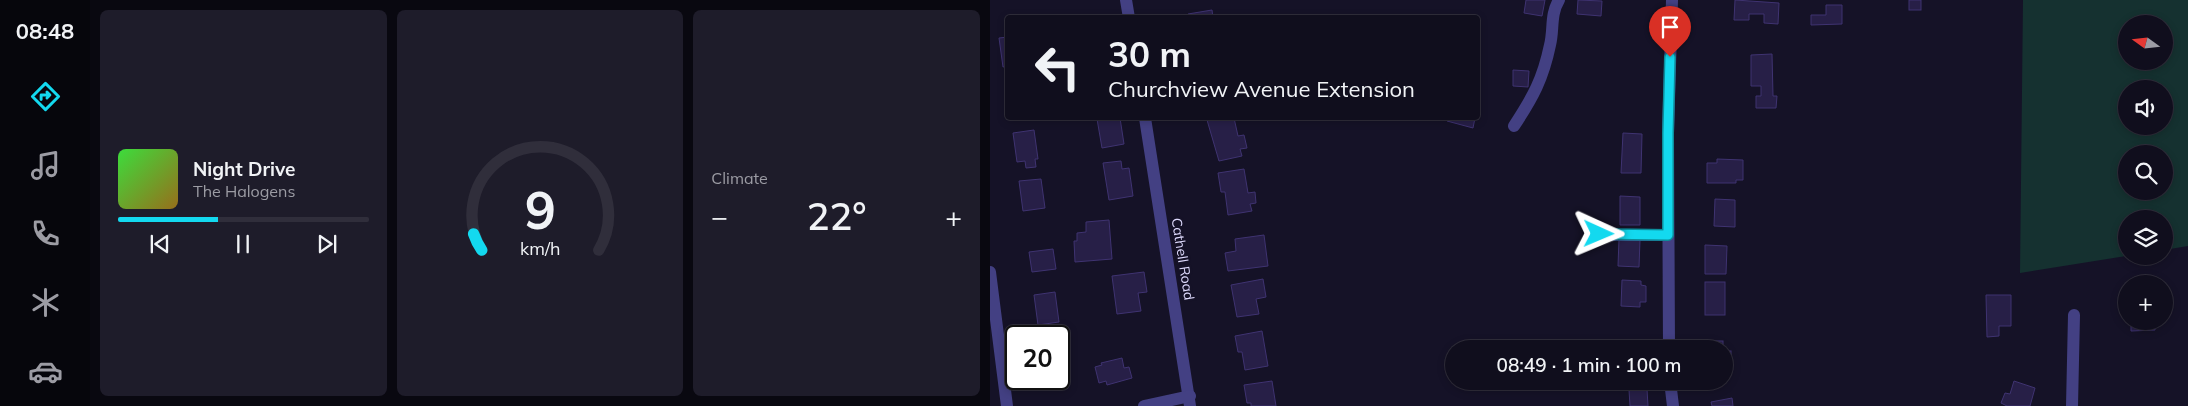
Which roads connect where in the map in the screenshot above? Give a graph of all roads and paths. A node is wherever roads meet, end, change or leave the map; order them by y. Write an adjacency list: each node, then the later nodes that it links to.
1 (1126, 0): 4 (street)
2 (1559, 0): 6 (street)
3 (1672, 0): 8 (street)
4 (1128, 15)
5 (1145, 120): 13 (street, Cathell Road)
6 (1514, 126)
7 (1599, 234): 8 (street)
8 (1668, 235): 11 (street)
9 (990, 272): 14 (street)
10 (2074, 315): 17 (street)
11 (1669, 340)
12 (1671, 390): 16 (street)
13 (1190, 401): 15 (street)
14 (1007, 406)
15 (1144, 406)
16 (1673, 406)
17 (2072, 406)

